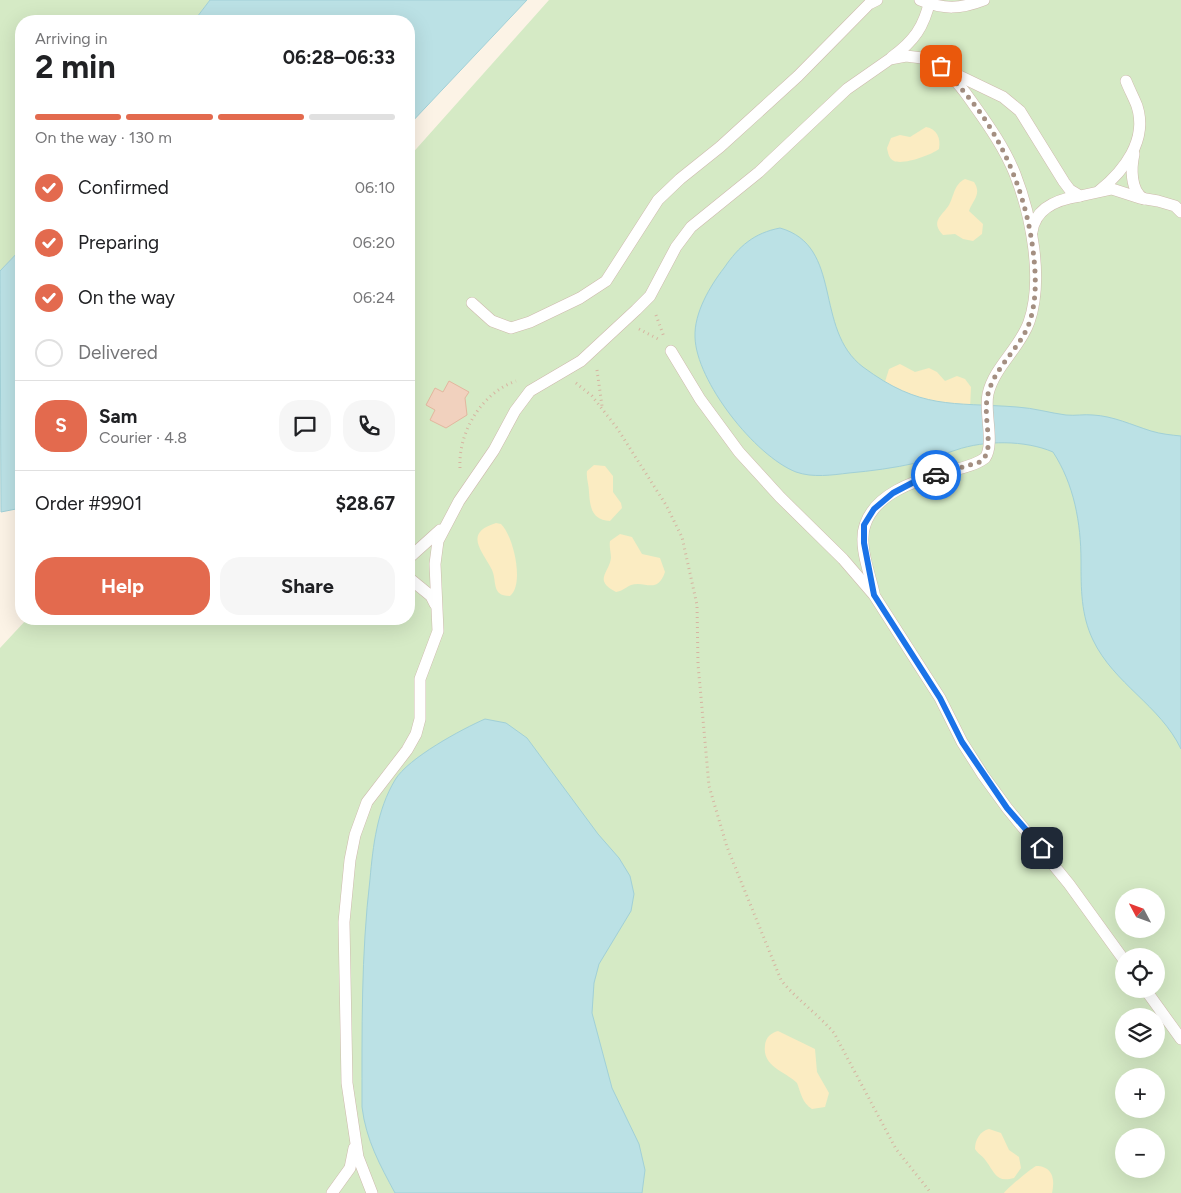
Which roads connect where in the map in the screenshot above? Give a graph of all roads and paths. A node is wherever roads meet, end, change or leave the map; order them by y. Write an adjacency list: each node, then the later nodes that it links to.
1 (877, 0): 14 (lane)
2 (984, 0): 3 (lane)
3 (926, 1): 4 (lane)
4 (890, 58): 5 (lane); 13 (lane)
5 (937, 65): 9 (lane); 12 (lane)
6 (1126, 81): 7 (lane)
7 (1134, 150): 8 (lane); 10 (lane)
8 (1099, 191): 9 (lane); 10 (lane)
9 (1080, 196): 12 (lane)
10 (1146, 200): 11 (lane)
11 (1181, 212)
12 (1032, 240): 24 (lane)
13 (655, 285): 15 (lane); 16 (path)
14 (472, 303)
15 (613, 334): 16 (path); 18 (lane)
16 (671, 351): 24 (lane)
17 (597, 367): 19 (path)
18 (545, 381): 19 (path); 20 (path); 21 (lane)
19 (602, 409): 32 (path)
20 (460, 472)
21 (459, 502): 22 (lane); 25 (lane)
22 (415, 553)
23 (415, 583): 25 (lane)
24 (874, 595): 26 (lane)
25 (436, 605): 29 (lane)
26 (1115, 948)
27 (1151, 998): 28 (lane)
28 (1181, 1039)
29 (352, 1131): 30 (lane); 31 (lane)
30 (332, 1193)
31 (372, 1193)
32 (931, 1193)

